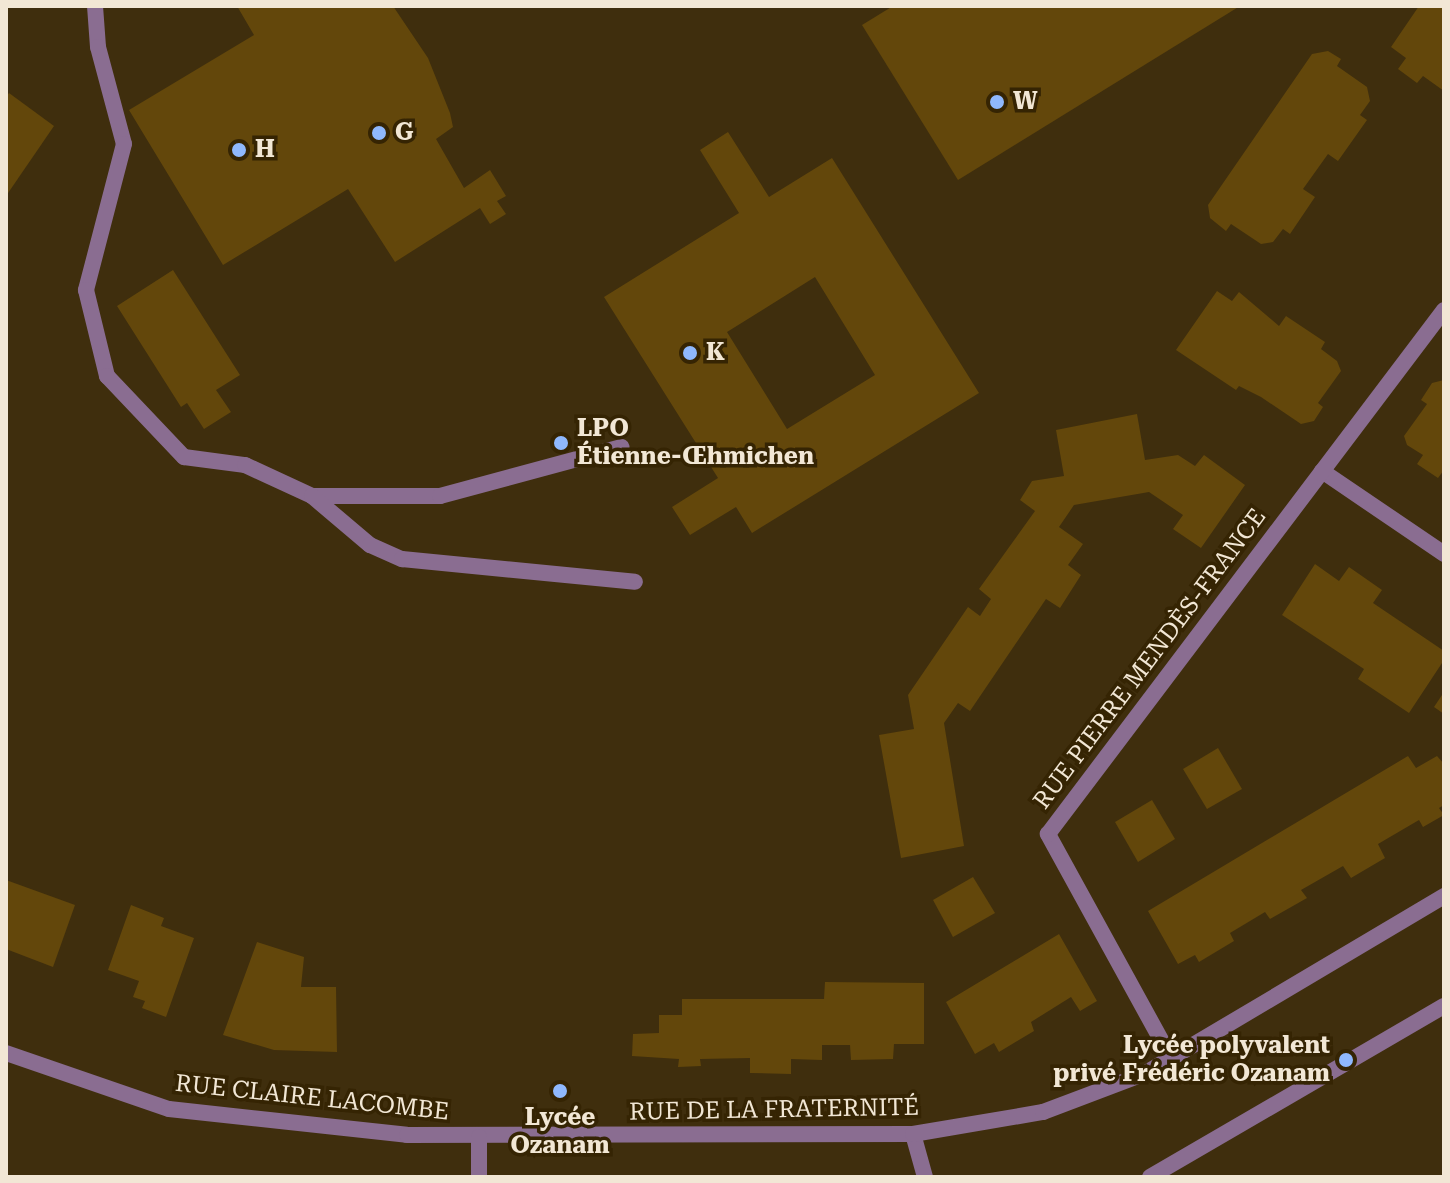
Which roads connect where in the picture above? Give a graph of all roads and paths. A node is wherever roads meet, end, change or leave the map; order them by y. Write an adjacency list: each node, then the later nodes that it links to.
1 (95, 6): 5 (street)
2 (1444, 310): 4 (street, RUE PIERRE MENDÈS-FRANCE)
3 (621, 447): 5 (street)
4 (1322, 471): 6 (street); 11 (street, RUE PIERRE MENDÈS-FRANCE)
5 (312, 496): 7 (street)
6 (1444, 554)
7 (635, 582)
8 (1444, 896): 11 (street, RUE DE LA FRATERNITÉ)
9 (1444, 1006): 16 (street)
10 (6, 1053): 13 (street, RUE CLAIRE LACOMBE)
11 (1171, 1058): 12 (street, RUE DE LA FRATERNITÉ)
12 (913, 1134): 13 (street, RUE DE LA FRATERNITÉ); 15 (street)
13 (479, 1137): 14 (street)
14 (479, 1177)
15 (925, 1177)
16 (1150, 1177)

